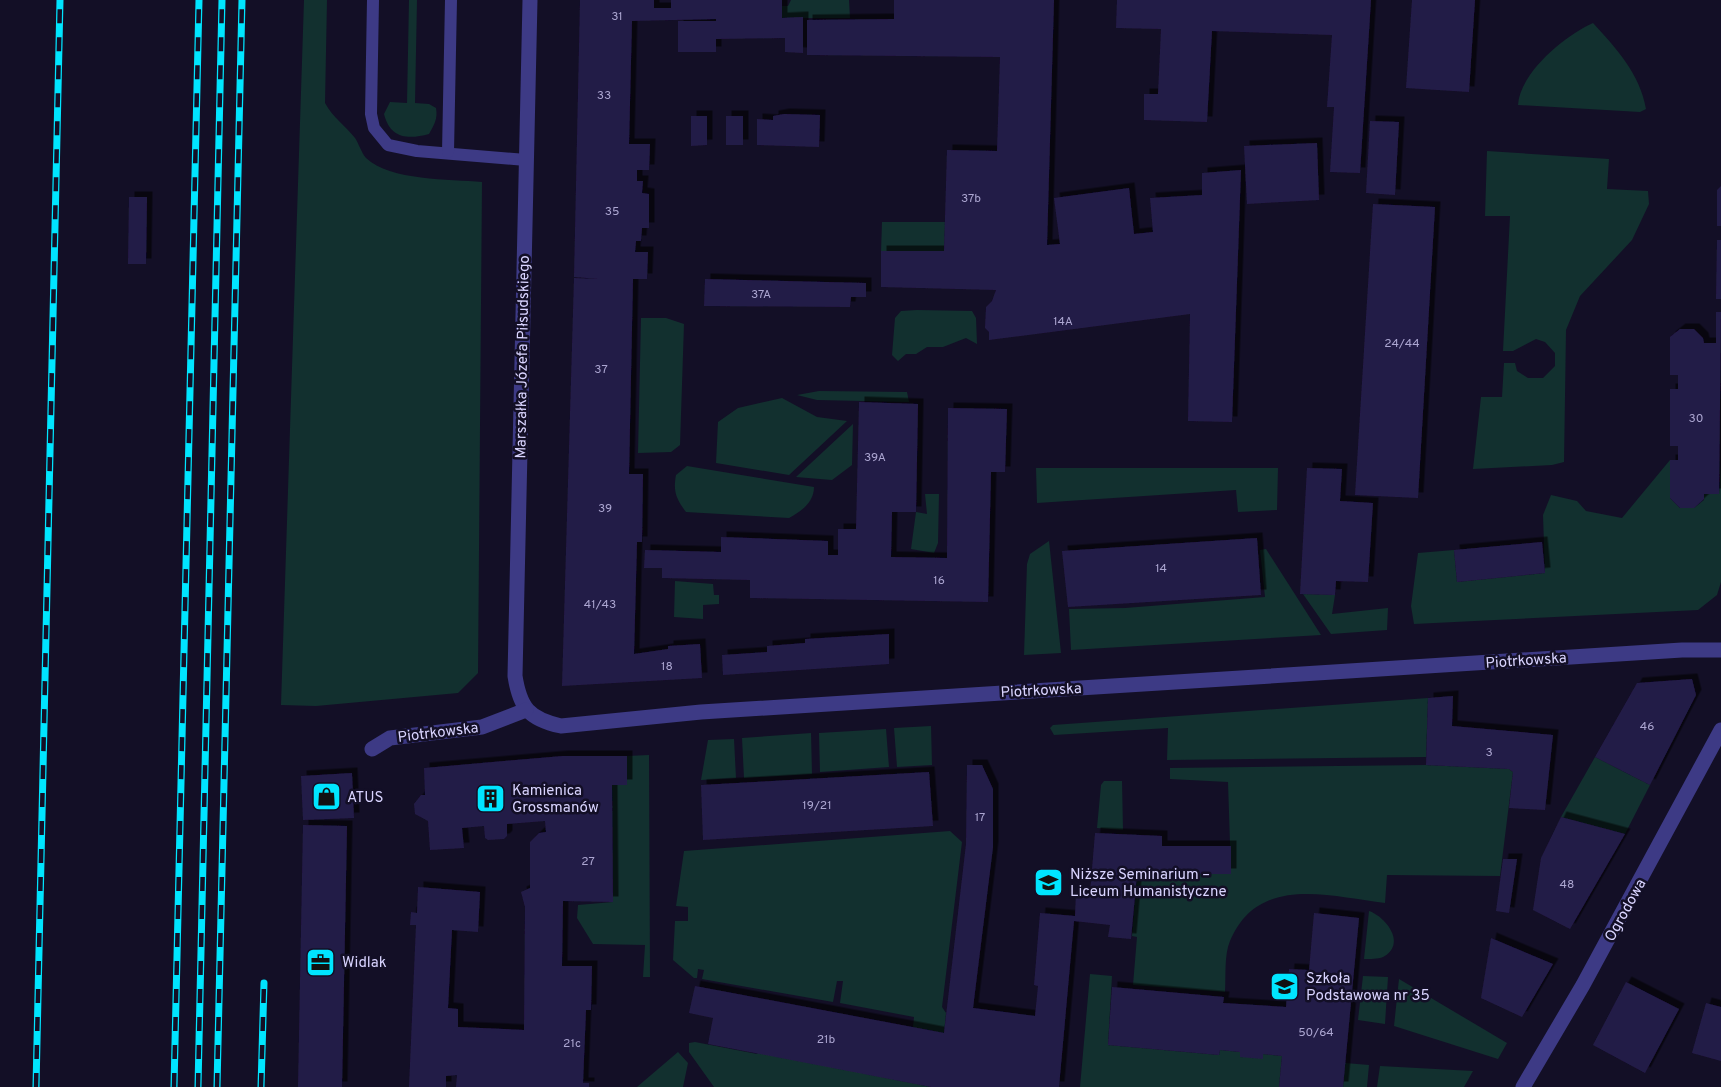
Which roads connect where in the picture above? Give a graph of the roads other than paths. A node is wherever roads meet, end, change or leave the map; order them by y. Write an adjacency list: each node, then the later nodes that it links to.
1 (373, 0): 4 (lane)
2 (451, 0): 4 (lane)
3 (530, 0): 5 (street, Marszałka Józefa Piłsudskiego)
4 (448, 152): 5 (lane)
5 (526, 160): 7 (street, Marszałka Józefa Piłsudskiego)
6 (1721, 650): 7 (street, Piotrkowska)
7 (526, 711): 9 (street, Piotrkowska)
8 (1721, 730): 10 (street, Ogrodowa)
9 (372, 749)
10 (1523, 1087)

